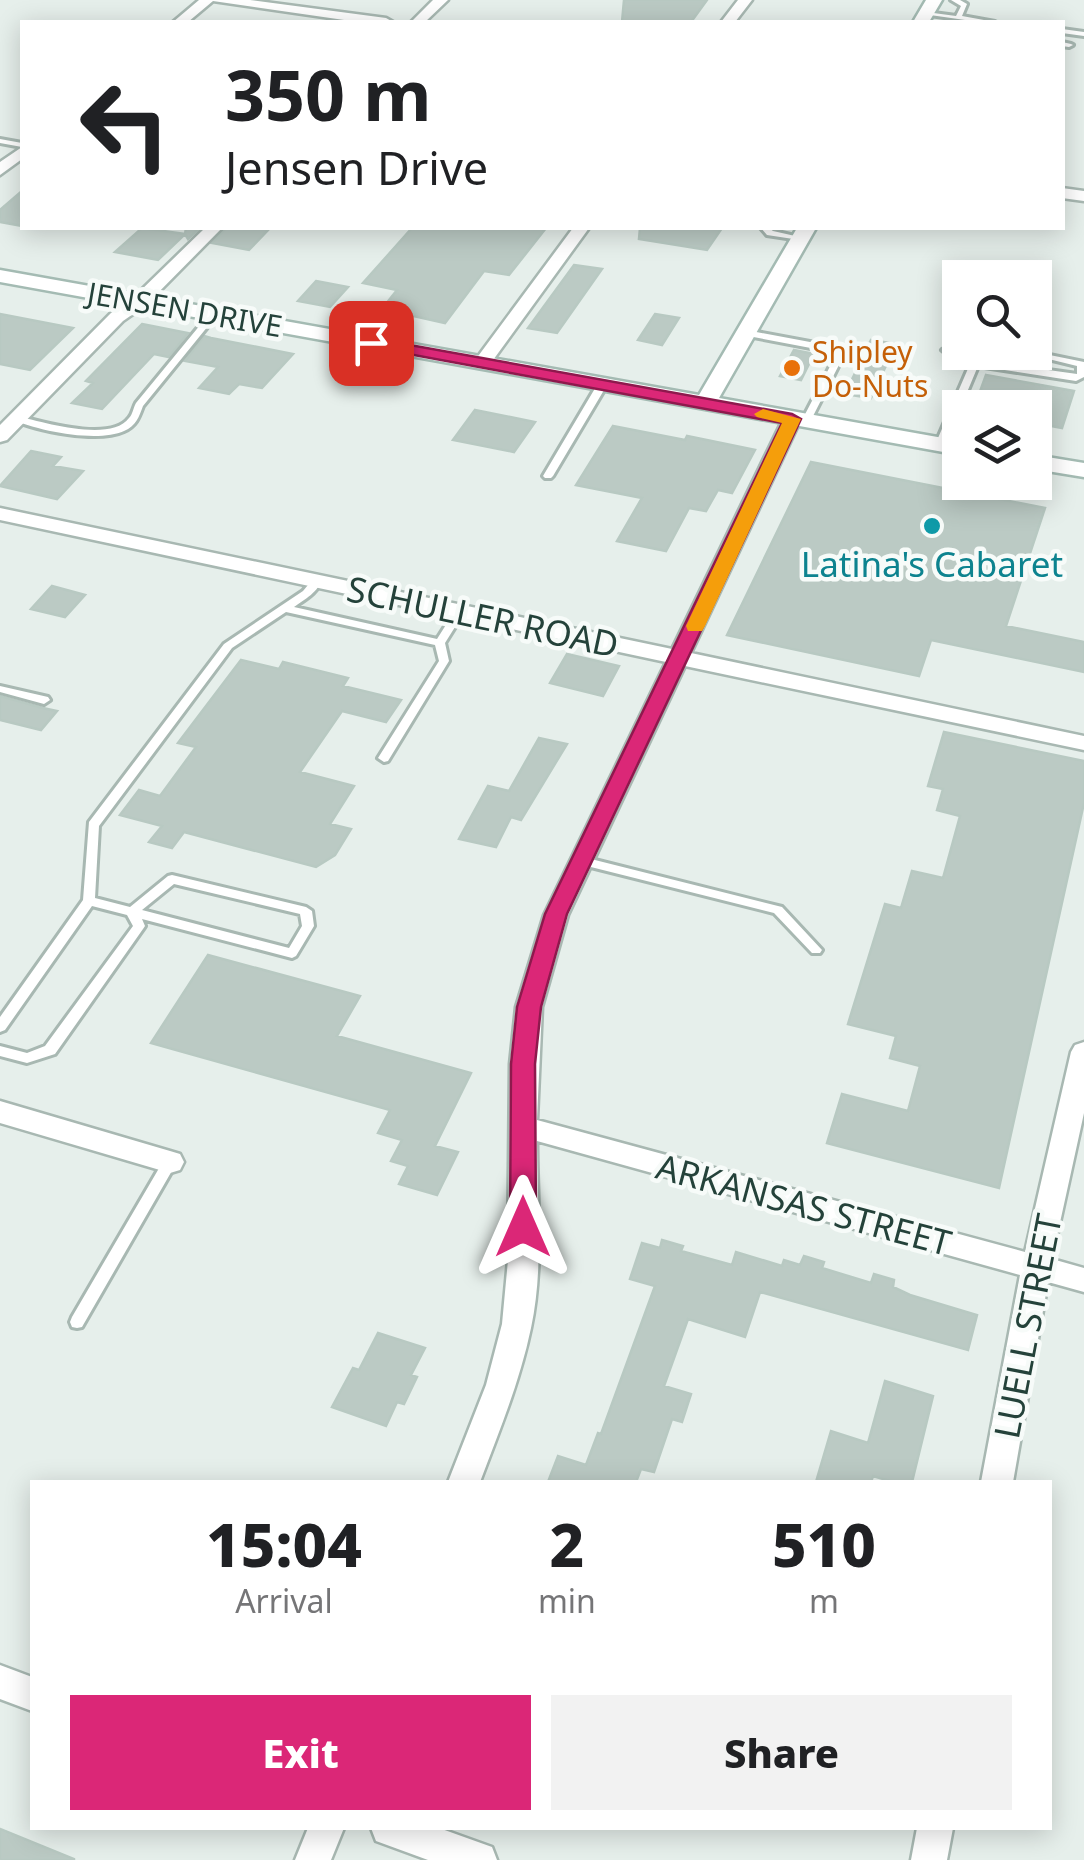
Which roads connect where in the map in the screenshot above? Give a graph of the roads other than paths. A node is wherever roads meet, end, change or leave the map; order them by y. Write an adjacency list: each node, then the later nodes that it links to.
1 (207, 0): 8 (street)
2 (220, 0): 9 (street)
3 (441, 0): 10 (street)
4 (745, 0): 11 (street)
5 (954, 0): 7 (lane)
6 (927, 12): 7 (lane)
7 (958, 18): 12 (lane)
8 (182, 20)
9 (371, 20)
10 (420, 20)
11 (730, 20)
12 (975, 20)
13 (20, 150): 14 (street)
14 (0, 170)
15 (212, 230): 20 (street)
16 (580, 230): 24 (street)
17 (767, 230): 18 (lane)
18 (803, 233): 22 (main road)
19 (0, 276): 20 (main road, JENSEN DRIVE)
20 (140, 302): 21 (main road, JENSEN DRIVE); 28 (street)
21 (213, 314): 24 (main road, JENSEN DRIVE); 28 (lane)
22 (746, 332): 27 (main road); 29 (lane)
23 (1052, 358): 25 (lane)
24 (482, 363): 26 (main road, JENSEN DRIVE)
25 (1018, 370)
26 (602, 385): 27 (main road, JENSEN DRIVE); 34 (lane)
27 (705, 404): 29 (main road, JENSEN DRIVE)
28 (16, 419): 30 (street)
29 (799, 420): 31 (main road, JENSEN DRIVE); 40 (street)
30 (0, 436)
31 (942, 446)
32 (1052, 465): 33 (main road)
33 (1084, 470)
34 (548, 476)
35 (0, 514): 36 (street, SCHULLER ROAD)
36 (316, 581): 37 (lane); 38 (street, SCHULLER ROAD)
37 (285, 608): 39 (lane); 46 (lane)
38 (460, 611): 39 (lane); 40 (street, SCHULLER ROAD)
39 (440, 643): 44 (lane)
40 (680, 658): 43 (street, SCHULLER ROAD); 45 (street)
41 (0, 690): 42 (lane)
42 (44, 700)
43 (1084, 743)
44 (384, 758)
45 (579, 860): 48 (lane); 53 (street)
46 (90, 901): 47 (lane); 49 (lane)
47 (132, 912): 47 (lane); 50 (lane)
48 (816, 950)
49 (0, 1027)
50 (0, 1051)
51 (1084, 1052): 55 (street, LUELL STREET)
52 (0, 1112): 54 (street)
53 (524, 1127): 55 (street, ARKANSAS STREET); 58 (street)
54 (170, 1162): 57 (lane)
55 (1036, 1268): 56 (street, ARKANSAS STREET); 59 (street, LUELL STREET)
56 (1084, 1280)
57 (77, 1322)
58 (465, 1480)
59 (997, 1480)
60 (0, 1682): 61 (street)
61 (30, 1693)
62 (325, 1830): 65 (street)
63 (394, 1830): 66 (street)
64 (935, 1830): 67 (street)
65 (313, 1860)
66 (478, 1860)
67 (929, 1860)

